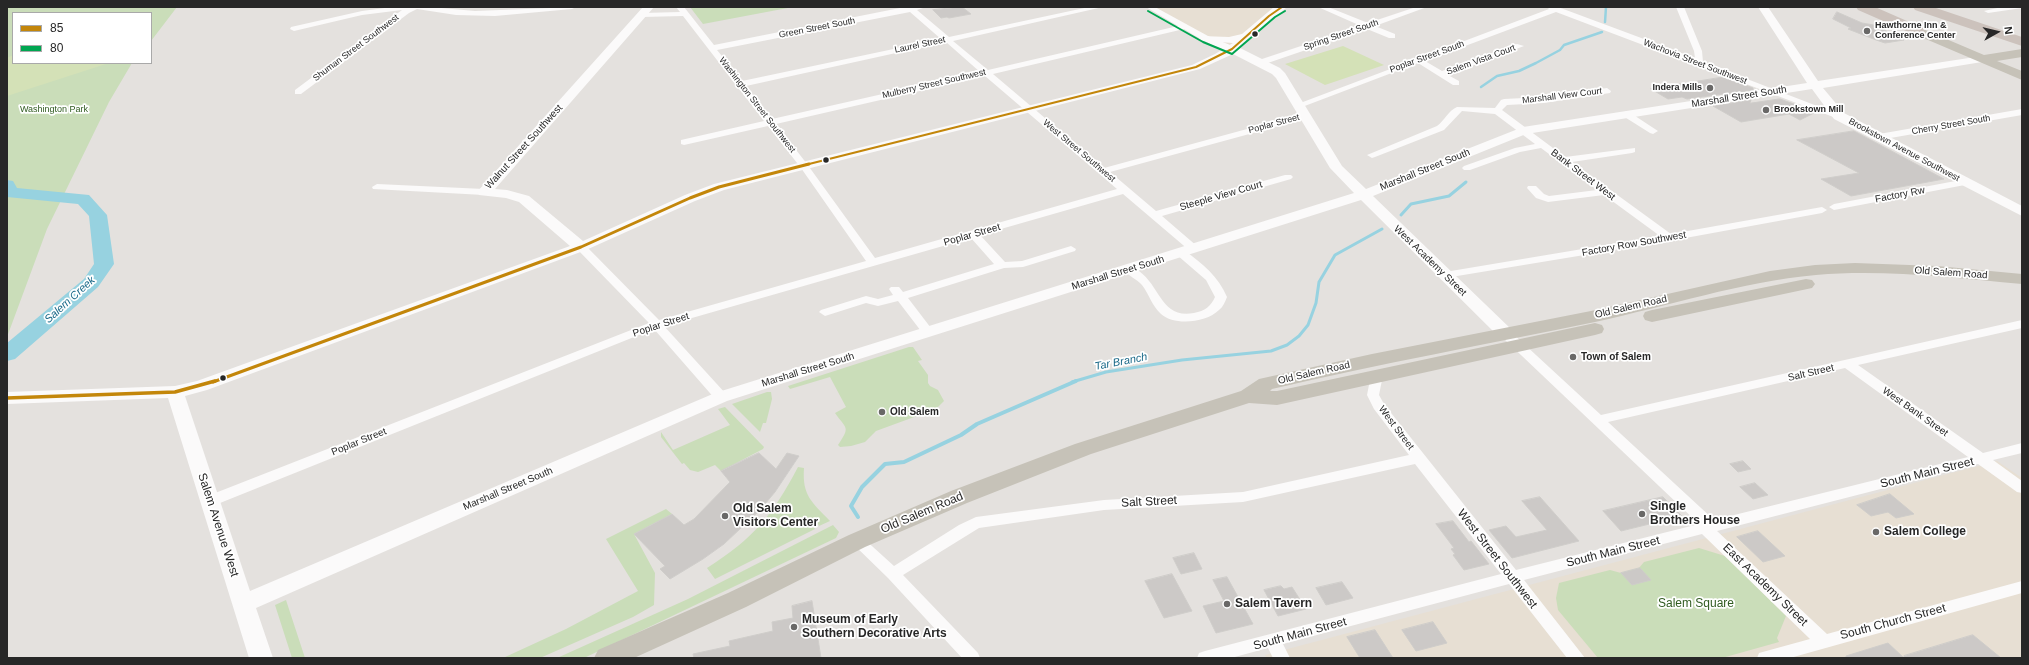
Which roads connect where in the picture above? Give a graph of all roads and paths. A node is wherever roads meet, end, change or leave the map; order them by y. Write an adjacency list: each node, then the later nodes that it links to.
1 (410, 7): 25 (street)
2 (417, 7): 3 (street); 50 (street, Shuman Street Southwest)
3 (572, 7)
4 (922, 7): 18 (street, Green Street South)
5 (1099, 7): 33 (street, Laurel Street)
6 (1150, 7): 24 (street, West Academy Street)
7 (1282, 7): 29 (street)
8 (1322, 7): 23 (street)
9 (1423, 7): 23 (street, Spring Street South)
10 (1680, 7): 42 (street)
11 (1763, 7): 48 (street, Brookstown Avenue Southwest)
12 (1857, 7): 31 (street)
13 (1863, 7): 26 (highway)
14 (1920, 7): 34 (highway)
15 (1932, 7): 32 (highway)
16 (1951, 7): 27 (highway)
17 (2019, 7): 22 (street)
18 (910, 8): 33 (street, West Street Southwest); 36 (street, Green Street South)
19 (1553, 8): 40 (street, Poplar Street South); 42 (street, Wachovia Street Southwest)
20 (646, 11): 21 (street); 75 (street, Walnut Street Southwest)
21 (683, 11): 36 (street, Washington Street Southwest)
22 (1988, 11)
23 (1368, 26): 28 (street); 41 (street, Spring Street South)
24 (1185, 27): 30 (street, West Academy Street); 43 (street, Mulberry Street Southwest)
25 (294, 29)
26 (1918, 31): 31 (main road)
27 (2022, 31)
28 (1392, 36)
29 (1245, 37): 30 (street); 37 (street)
30 (1205, 38): 37 (street, West Academy Street)
31 (1934, 38): 39 (main road)
32 (2022, 38)
33 (946, 40): 43 (street, West Street Southwest); 47 (street, Laurel Street)
34 (2022, 42)
35 (1520, 46): 44 (street, Salem Vista Court)
36 (713, 48): 47 (street, Washington Street Southwest)
37 (1232, 49): 41 (street, West Academy Street); 52 (street)
38 (2022, 53): 39 (main road, Marshall Street South)
39 (1982, 59): 45 (main road); 48 (street, Marshall Street South)
40 (1418, 60): 44 (street); 53 (street, Poplar Street South)
41 (1259, 63): 53 (street, West Academy Street)
42 (1699, 63): 51 (street, Wachovia Street Southwest)
43 (985, 73): 52 (street, West Street Southwest); 58 (street, Mulberry Street Southwest)
44 (1442, 74): 46 (street)
45 (2022, 76)
46 (1456, 83)
47 (741, 84): 58 (street, Washington Street Southwest)
48 (1815, 85): 51 (street, Marshall Street South); 57 (street, Brookstown Avenue Southwest)
49 (1607, 91): 54 (street, Marshall View Court)
50 (298, 92)
51 (1774, 92): 56 (street, Marshall Street South); 57 (street, Wachovia Street Southwest)
52 (1030, 110): 67 (street); 69 (street, West Street Southwest)
53 (1302, 110): 69 (street, Poplar Street); 77 (street, West Academy Street)
54 (1497, 111): 59 (street, Bank Street West); 65 (street)
55 (2022, 112): 61 (street, Cherry Street South)
56 (1626, 114): 59 (street, Marshall Street South); 60 (street)
57 (1839, 116): 61 (street, Brookstown Avenue Southwest)
58 (769, 123): 62 (street, Mulberry Street Southwest); 67 (street, Washington Street Southwest)
59 (1523, 131): 63 (street, Bank Street West); 77 (street, Marshall Street South)
60 (1653, 131)
61 (1879, 137): 71 (street, Brookstown Avenue Southwest)
62 (684, 142)
63 (1543, 145): 66 (street, Bank Street West); 68 (street)
64 (1632, 150): 66 (street)
65 (1372, 155)
66 (1563, 160): 76 (street, Bank Street West)
67 (804, 166): 84 (street); 87 (street, Washington Street Southwest)
68 (1467, 168)
69 (1103, 171): 74 (street, West Street Southwest)
70 (1288, 177): 81 (street, Steeple View Court)
71 (1966, 182): 78 (street, Factory Rw); 80 (street, Brookstown Avenue Southwest)
72 (377, 187): 75 (street)
73 (1532, 188): 76 (street)
74 (1125, 190): 81 (street, West Street Southwest); 82 (street, Poplar Street)
75 (484, 192): 84 (street, Walnut Street Southwest)
76 (1605, 192): 83 (street, Bank Street West)
77 (1363, 195): 86 (street, Marshall Street South); 90 (street, West Academy Street)
78 (1834, 207)
79 (1822, 210): 83 (street, Factory Row Southwest)
80 (2022, 212)
81 (1154, 215): 86 (street, West Street Southwest)
82 (974, 235): 87 (street, Poplar Street); 88 (street)
83 (1668, 238): 90 (street, Factory Row Southwest)
84 (580, 247): 96 (street, Walnut Street Southwest); 101 (street)
85 (1071, 250): 88 (street)
86 (1188, 251): 89 (street, Marshall Street South); 89 (street, West Street Southwest)
87 (873, 263): 96 (street, Poplar Street)
88 (1002, 264): 92 (street)
89 (1129, 269): 97 (street, Marshall Street South)
90 (1445, 276): 98 (street, West Academy Street)
91 (2022, 279): 98 (main road, Old Salem Road)
92 (898, 292): 94 (street); 97 (street)
93 (2022, 292): 98 (main road, Old Salem Road)
94 (825, 312)
95 (2022, 324): 99 (street, Salt Street)
96 (655, 325): 103 (street, Walnut Street Southwest); 110 (street, Poplar Street)
97 (928, 332): 103 (street, Marshall Street South)
98 (1513, 340): 100 (main road, Old Salem Road); 102 (main road, Old Salem Road); 105 (street, West Academy Street)
99 (1848, 364): 105 (street, Salt Street); 108 (street, West Bank Street)
100 (1377, 375): 102 (main road, Old Salem Road); 107 (street, West Street)
101 (175, 392): 104 (street); 110 (street, Salem Avenue West)
102 (1248, 396): 112 (main road, Old Salem Road)
103 (720, 397): 116 (street, Marshall Street South)
104 (11, 398)
105 (1599, 420): 111 (street, West Academy Street)
106 (2022, 448): 108 (street, South Main Street)
107 (1418, 458): 113 (street, Salt Street); 114 (street, West Street Southwest)
108 (1981, 459): 109 (street, West Bank Street); 111 (street, South Main Street)
109 (2022, 488)
110 (210, 501): 116 (street, Salem Avenue West)
111 (1709, 528): 114 (street, South Main Street); 118 (street, East Academy Street)
112 (857, 541): 113 (street); 120 (main road, Old Salem Road)
113 (893, 574): 121 (street)
114 (1511, 577): 117 (street, South Main Street); 124 (street, West Street Southwest)
115 (2022, 586): 118 (street, South Church Street)
116 (244, 603): 119 (street, Salem Avenue West)
117 (1272, 641): 122 (street, South Main Street); 123 (street)
118 (1823, 641): 125 (street, South Church Street)
119 (261, 658)
120 (607, 658)
121 (972, 658)
122 (1205, 658)
123 (1282, 658)
124 (1577, 658)
125 (1765, 658)

